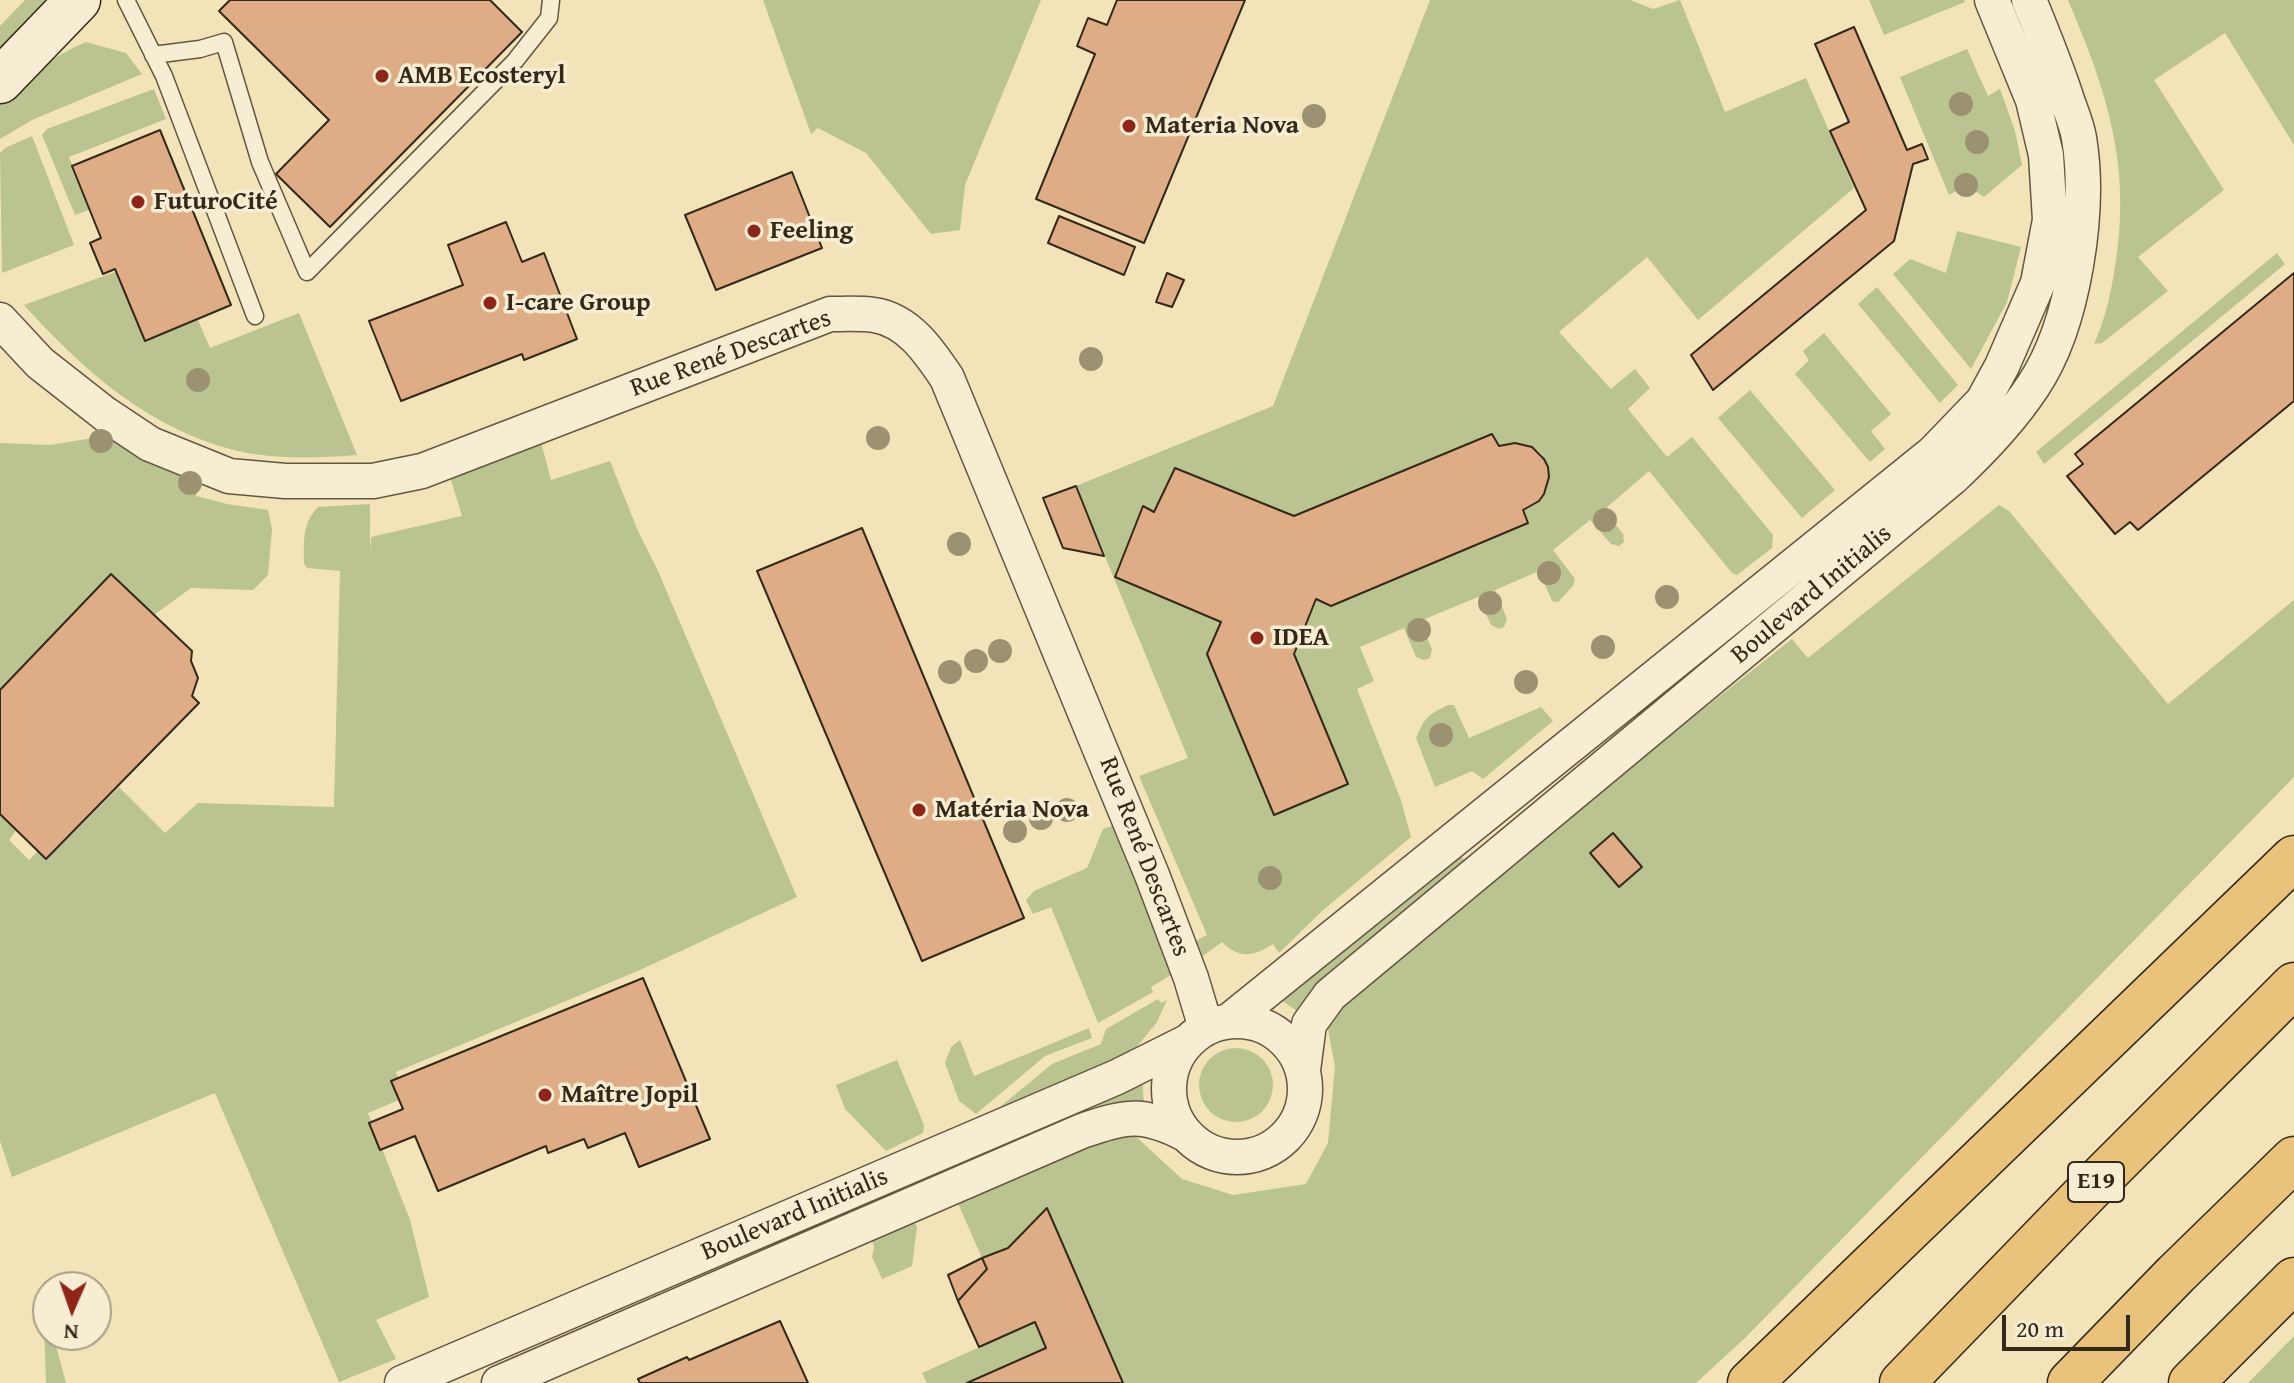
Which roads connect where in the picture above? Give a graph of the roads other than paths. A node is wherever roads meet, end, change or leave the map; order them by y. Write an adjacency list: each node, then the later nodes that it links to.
1 (78, 0): 7 (street)
2 (126, 0): 6 (lane)
3 (551, 0): 6 (lane)
4 (1992, 0): 10 (street, Boulevard Initialis)
5 (2029, 0): 11 (street, Boulevard Initialis)
6 (153, 55): 8 (lane)
7 (0, 81)
8 (255, 316)
9 (0, 320): 14 (street, Rue René Descartes)
10 (1766, 588): 11 (street); 14 (street, Boulevard Initialis)
11 (1787, 615): 15 (street, Boulevard Initialis)
12 (2294, 858): 18 (highway)
13 (2294, 985): 24 (highway, E19)
14 (1207, 1030): 15 (street); 16 (street, Boulevard Initialis); 20 (street, Boulevard Initialis)
15 (1303, 1070): 16 (street, Boulevard Initialis)
16 (1185, 1134): 21 (street, Boulevard Initialis)
17 (2294, 1159): 25 (highway)
18 (1939, 1202): 22 (highway); 23 (highway)
19 (2294, 1280): 26 (highway)
20 (402, 1383)
21 (499, 1383)
22 (1750, 1383)
23 (1790, 1383)
24 (1902, 1383)
25 (2070, 1383)
26 (2191, 1383)

